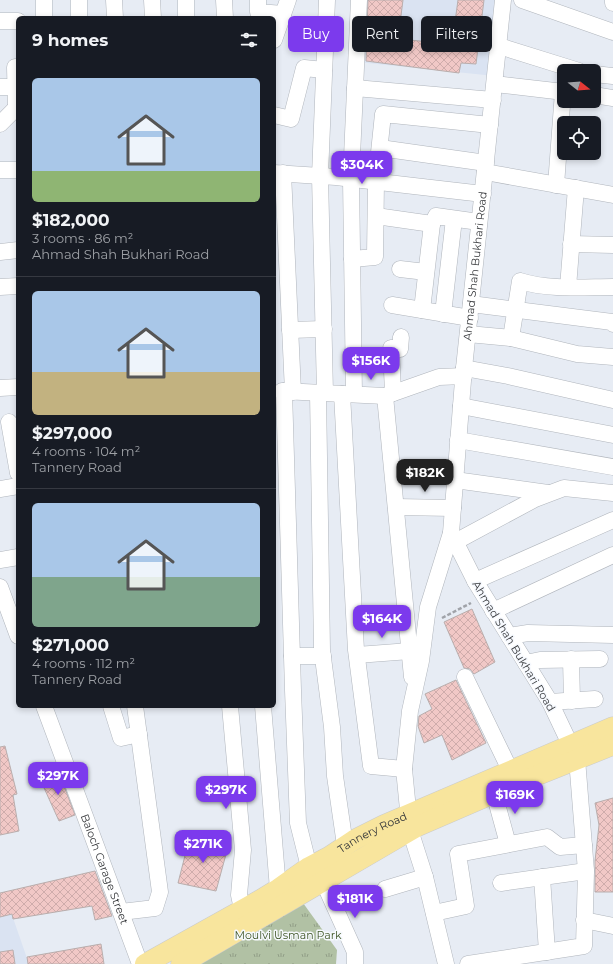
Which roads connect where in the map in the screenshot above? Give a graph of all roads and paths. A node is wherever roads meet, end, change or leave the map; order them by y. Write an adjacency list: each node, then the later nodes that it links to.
1 (44, 0): 13 (street)
2 (79, 0): 14 (street)
3 (114, 0): 15 (street)
4 (152, 0): 16 (street)
5 (186, 0): 17 (street)
6 (224, 0): 18 (street)
7 (258, 0): 12 (street)
8 (327, 0): 26 (street)
9 (359, 0): 30 (street)
10 (503, 0): 23 (street, Ahmad Shah Bukhari Road)
11 (522, 0): 21 (street)
12 (285, 7): 22 (street)
13 (44, 16)
14 (79, 16)
15 (115, 16)
16 (153, 16)
17 (186, 16)
18 (225, 16)
19 (0, 21): 20 (street)
20 (16, 21)
21 (613, 32)
22 (276, 34)
23 (499, 46): 24 (street); 31 (street, Ahmad Shah Bukhari Road)
24 (557, 64)
25 (16, 67): 29 (street)
26 (324, 70): 39 (street); 48 (street)
27 (601, 75): 28 (street)
28 (613, 76)
29 (8, 87): 36 (street)
30 (356, 88): 33 (street); 49 (street)
31 (494, 92): 32 (street); 33 (street); 42 (street, Ahmad Shah Bukhari Road)
32 (557, 92)
33 (416, 93): 40 (street)
34 (601, 96): 35 (street)
35 (613, 98)
36 (16, 106)
37 (562, 108): 51 (street)
38 (16, 109): 41 (street)
39 (276, 115)
40 (414, 117): 42 (street); 43 (street)
41 (0, 124)
42 (490, 125): 44 (street, Ahmad Shah Bukhari Road)
43 (380, 148): 44 (street); 50 (street)
44 (486, 168): 51 (street); 53 (street, Ahmad Shah Bukhari Road)
45 (0, 170): 46 (street)
46 (16, 170)
47 (278, 173): 48 (street); 77 (street)
48 (320, 176): 49 (street); 76 (street)
49 (351, 179): 50 (street); 63 (street)
50 (376, 182): 53 (street); 55 (street)
51 (556, 185): 52 (street)
52 (576, 188): 54 (street); 59 (street)
53 (483, 194): 57 (street, Ahmad Shah Bukhari Road)
54 (613, 195)
55 (376, 216): 58 (street); 63 (street)
56 (454, 218): 57 (street); 58 (street); 73 (street)
57 (479, 222): 74 (street, Ahmad Shah Bukhari Road)
58 (432, 224): 65 (street)
59 (571, 244): 60 (street); 68 (street)
60 (613, 245)
61 (16, 250): 62 (street)
62 (0, 252)
63 (352, 259): 86 (street)
64 (400, 269): 65 (street)
65 (426, 272): 72 (street)
66 (0, 286): 67 (street)
67 (16, 286)
68 (568, 287): 69 (street); 71 (street)
69 (613, 287)
70 (392, 305): 72 (street)
71 (516, 309): 74 (street); 75 (street); 79 (street)
72 (422, 310): 73 (street)
73 (443, 314): 74 (street)
74 (470, 319): 79 (street); 81 (street, Ahmad Shah Bukhari Road)
75 (613, 324)
76 (324, 329): 77 (street); 85 (street)
77 (290, 330): 84 (street)
78 (401, 337): 87 (street)
79 (511, 338): 80 (street)
80 (613, 358)
81 (464, 372): 87 (street); 88 (street); 89 (street, Ahmad Shah Bukhari Road)
82 (16, 387): 83 (street)
83 (0, 388)
84 (284, 391): 85 (street); 103 (street)
85 (321, 393): 86 (street); 120 (street)
86 (348, 394): 87 (street); 118 (street)
87 (389, 394): 100 (street)
88 (613, 400)
89 (461, 406): 91 (street); 92 (street, Ahmad Shah Bukhari Road)
90 (9, 422): 93 (street)
91 (613, 435)
92 (458, 440): 94 (street); 95 (street, Ahmad Shah Bukhari Road)
93 (16, 462)
94 (613, 467)
95 (455, 480): 98 (street); 101 (street, Ahmad Shah Bukhari Road)
96 (16, 486): 97 (street)
97 (0, 489)
98 (552, 493): 99 (street); 104 (street)
99 (613, 493)
100 (396, 507): 101 (street); 117 (street)
101 (453, 508): 104 (street, Ahmad Shah Bukhari Road)
102 (613, 520): 108 (street)
103 (281, 531): 119 (street)
104 (453, 537): 108 (street, Ahmad Shah Bukhari Road); 114 (street, Ahmad Shah Bukhari Road)
105 (613, 555): 111 (street)
106 (16, 557): 107 (street)
107 (0, 560)
108 (475, 582): 110 (street, Ahmad Shah Bukhari Road)
109 (0, 587): 112 (street)
110 (484, 597): 111 (street, Ahmad Shah Bukhari Road); 114 (path)
111 (494, 611): 116 (street, Ahmad Shah Bukhari Road)
112 (14, 614): 113 (street)
113 (16, 625)
114 (426, 626): 125 (street, Ahmad Shah Bukhari Road)
115 (613, 635): 116 (street)
116 (509, 636): 123 (street, Ahmad Shah Bukhari Road)
117 (410, 651): 118 (street); 125 (street)
118 (357, 655): 138 (street)
119 (292, 656): 120 (street); 145 (street)
120 (323, 656): 143 (street)
121 (571, 659): 122 (street); 123 (street); 127 (street)
122 (600, 659)
123 (526, 663): 128 (street, Ahmad Shah Bukhari Road)
124 (465, 677): 139 (street)
125 (414, 693): 138 (street, Ahmad Shah Bukhari Road)
126 (595, 699): 127 (street)
127 (572, 701): 128 (street)
128 (550, 702): 137 (street, Ahmad Shah Bukhari Road)
129 (45, 708): 154 (street, Baloch Garage Street)
130 (112, 708): 135 (street)
131 (140, 708): 135 (street)
132 (230, 708): 153 (street)
133 (263, 708): 151 (street)
134 (613, 727): 137 (main road, Tannery Road)
135 (139, 734): 154 (street)
136 (613, 745): 137 (main road, Tannery Road)
137 (575, 752): 139 (main road, Tannery Road); 140 (main road, Tannery Road); 144 (street)
138 (404, 769): 141 (street, Ahmad Shah Bukhari Road)
139 (510, 770): 141 (main road, Tannery Road)
140 (494, 793): 141 (main road, Tannery Road); 142 (street)
141 (409, 822): 143 (main road, Tannery Road); 147 (street, Ahmad Shah Bukhari Road); 149 (main road, Tannery Road)
142 (508, 844): 144 (street); 155 (street)
143 (345, 845): 145 (main road, Tannery Road)
144 (584, 845): 146 (street)
145 (309, 867): 151 (main road, Tannery Road)
146 (586, 871): 148 (street); 156 (street)
147 (425, 877): 152 (street); 155 (street, Ahmad Shah Bukhari Road)
148 (542, 877): 150 (street); 158 (street)
149 (323, 881): 162 (main road, Tannery Road); 163 (street)
150 (502, 883)
151 (278, 889): 153 (main road, Tannery Road)
152 (384, 889)
153 (242, 909): 161 (main road, Tannery Road)
154 (121, 912): 160 (street, Baloch Garage Street)
155 (434, 913): 164 (street, Ahmad Shah Bukhari Road)
156 (584, 920): 157 (street); 158 (street)
157 (613, 926)
158 (547, 952): 159 (street)
159 (501, 961): 165 (street)
160 (140, 964)
161 (146, 964)
162 (181, 964)
163 (355, 964)
164 (446, 964)
165 (468, 964)

